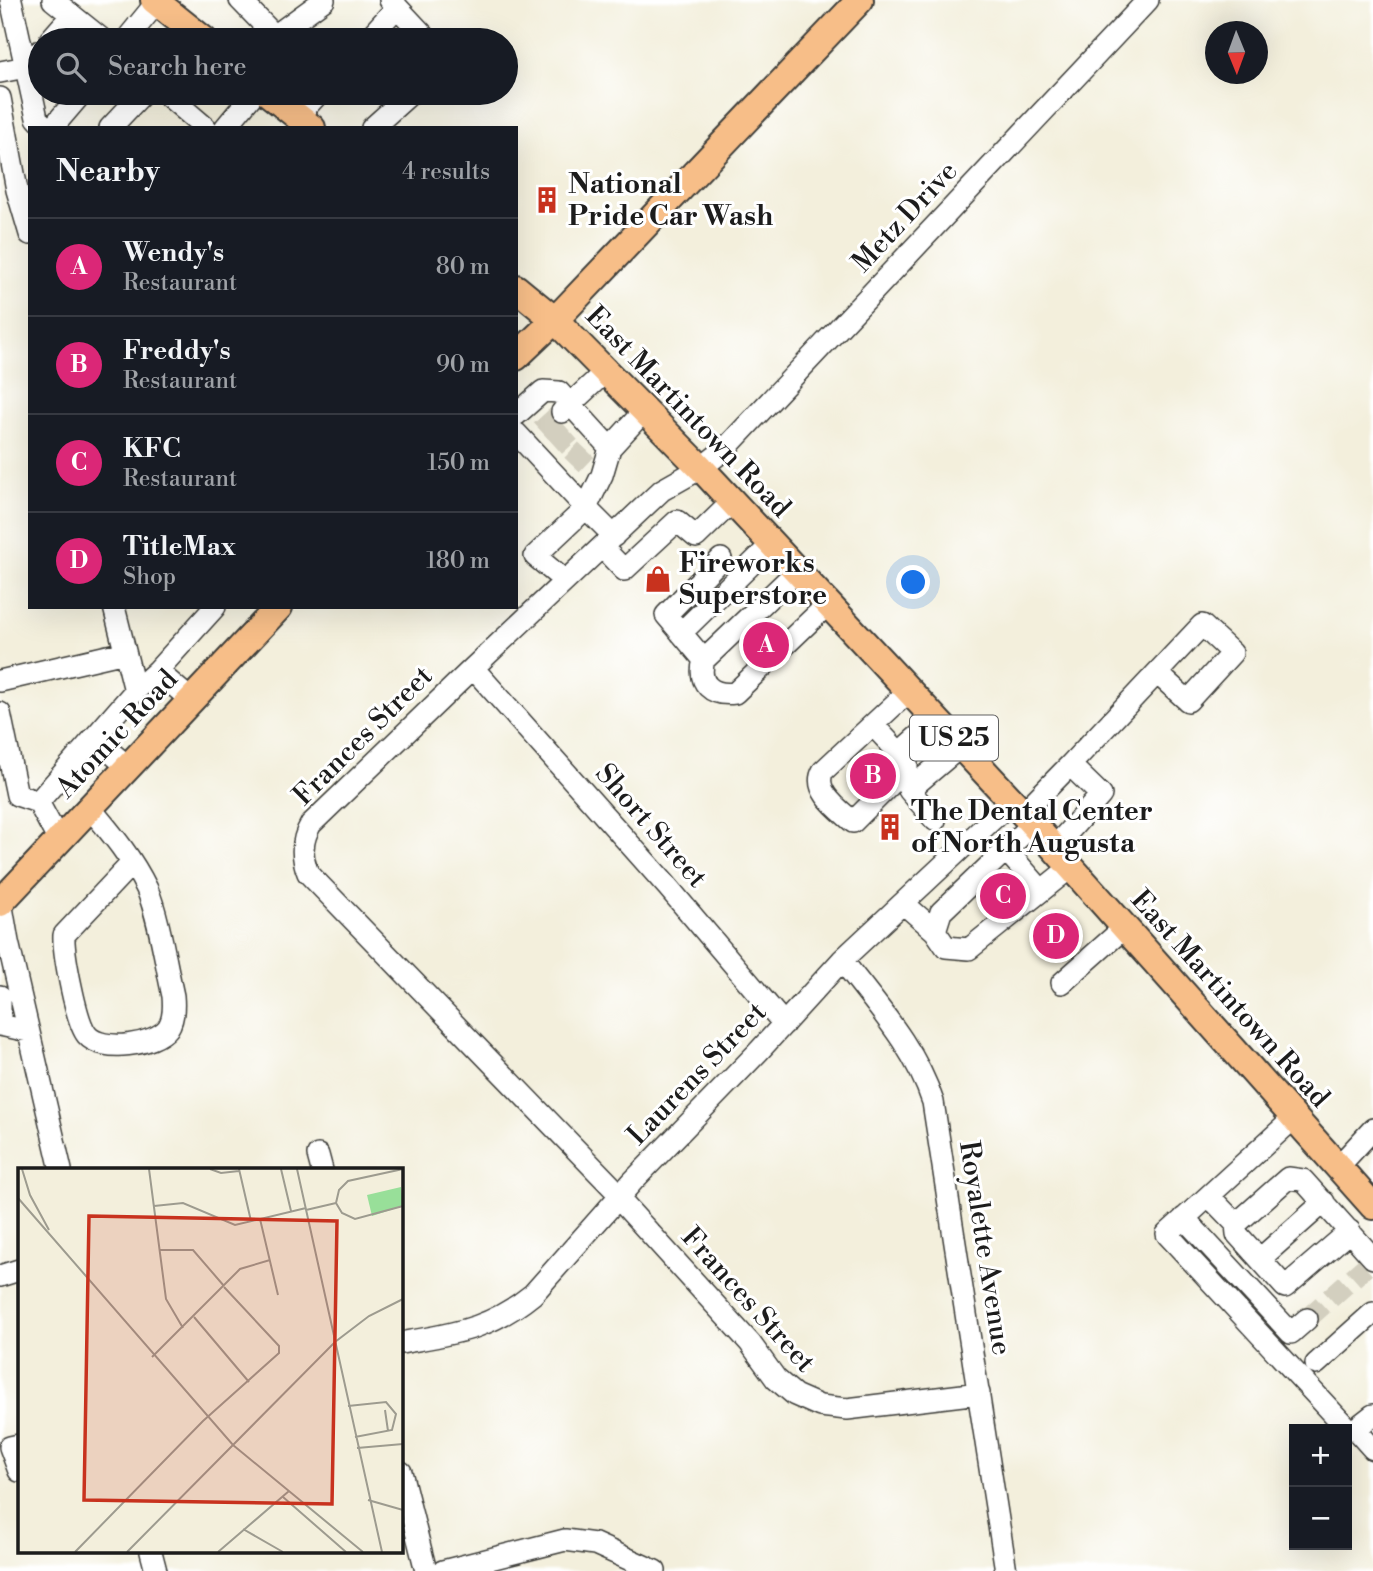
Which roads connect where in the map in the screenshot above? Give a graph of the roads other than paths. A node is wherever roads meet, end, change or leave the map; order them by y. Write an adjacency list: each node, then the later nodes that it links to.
1 (11, 0): 19 (street)
2 (53, 0): 9 (street)
3 (240, 0): 14 (street)
4 (324, 0): 15 (street)
5 (860, 0): 41 (main road)
6 (1148, 0): 49 (street, Metz Drive)
7 (155, 1): 12 (street); 13 (main road)
8 (393, 4): 16 (street); 17 (street)
9 (72, 15): 10 (street); 11 (street)
10 (61, 28)
11 (88, 28)
12 (135, 28)
13 (186, 28)
14 (264, 28)
15 (286, 28)
16 (376, 28)
17 (416, 28)
18 (28, 65): 19 (street)
19 (26, 67): 20 (street); 21 (street)
20 (0, 72)
21 (28, 76)
22 (0, 98): 38 (street)
23 (34, 105): 32 (street)
24 (71, 105): 33 (street)
25 (132, 105): 34 (street)
26 (179, 105): 35 (street)
27 (244, 105): 36 (street)
28 (283, 105): 31 (main road)
29 (313, 105): 31 (street)
30 (398, 105): 37 (street)
31 (305, 122)
32 (44, 126)
33 (53, 126)
34 (112, 126)
35 (204, 126)
36 (227, 126)
37 (374, 126)
38 (24, 188): 39 (street)
39 (28, 219)
40 (518, 290): 41 (main road, East Martintown Road / US 25)
41 (555, 320): 42 (main road); 43 (main road, East Martintown Road / US 25)
42 (518, 355)
43 (606, 371): 44 (main road, East Martintown Road / US 25); 46 (street)
44 (644, 411): 48 (street); 49 (main road, East Martintown Road / US 25)
45 (518, 413): 46 (street)
46 (573, 416): 48 (street)
47 (536, 443): 51 (street)
48 (601, 443): 51 (street)
49 (701, 468): 50 (main road, East Martintown Road / US 25); 53 (street, Frances Street)
50 (733, 502): 52 (street); 54 (main road, East Martintown Road / US 25)
51 (586, 508): 53 (street); 58 (street)
52 (696, 537): 53 (street); 55 (street)
53 (608, 541): 58 (street, Frances Street)
54 (772, 544): 56 (main road, East Martintown Road / US 25); 57 (street)
55 (721, 559): 57 (street); 63 (street)
56 (797, 571): 59 (main road, East Martintown Road / US 25); 65 (street)
57 (739, 576): 63 (street)
58 (565, 582): 66 (street, Frances Street)
59 (828, 604): 65 (street); 71 (main road, East Martintown Road / US 25)
60 (114, 609): 64 (street)
61 (213, 609): 67 (street)
62 (277, 609): 72 (main road, Atomic Road)
63 (681, 633): 65 (street)
64 (125, 652): 69 (street); 70 (street)
65 (704, 660)
66 (473, 668): 98 (street, Short Street); 106 (street, Frances Street)
67 (157, 671): 70 (street); 72 (street)
68 (1157, 673): 79 (street)
69 (0, 681)
70 (135, 691): 76 (street)
71 (909, 691): 74 (main road, East Martintown Road / US 25); 75 (street)
72 (191, 700): 80 (main road, Atomic Road)
73 (0, 713): 81 (street)
74 (936, 720): 77 (main road, East Martintown Road / US 25); 78 (street)
75 (873, 725): 78 (street); 78 (street)
76 (94, 738): 80 (street); 81 (street)
77 (961, 746): 83 (main road, East Martintown Road / US 25); 84 (street)
78 (899, 753)
79 (1070, 765): 83 (street); 87 (street)
80 (128, 767): 82 (main road, Atomic Road)
81 (38, 802): 85 (street)
82 (90, 808): 85 (main road, Atomic Road); 88 (street)
83 (1023, 813): 86 (street); 87 (main road, East Martintown Road / US 25); 91 (street, Laurens Street)
84 (935, 820)
85 (59, 841): 90 (main road, Atomic Road)
86 (1006, 850): 89 (street); 93 (street)
87 (1063, 857): 89 (street); 92 (main road, East Martintown Road / US 25)
88 (132, 863): 88 (street)
89 (1041, 890): 93 (street)
90 (1, 900): 100 (street)
91 (904, 903): 93 (street); 94 (street, Laurens Street)
92 (1125, 927): 95 (street); 101 (main road, East Martintown Road / US 25)
93 (935, 931)
94 (842, 960): 98 (street, Laurens Street); 122 (street, Royalette Avenue)
95 (1062, 983)
96 (0, 996): 97 (street)
97 (0, 1017)
98 (784, 1024): 106 (street, Laurens Street)
99 (0, 1025): 100 (street)
100 (28, 1031): 104 (street)
101 (1294, 1118): 103 (main road, East Martintown Road / US 25); 105 (street)
102 (1373, 1130): 103 (street)
103 (1338, 1167): 108 (main road, East Martintown Road / US 25)
104 (61, 1168)
105 (1209, 1196): 109 (street); 110 (street)
106 (619, 1197): 120 (street, Laurens Street); 122 (street, Frances Street)
107 (1324, 1202): 110 (street); 111 (street); 112 (street)
108 (1373, 1206)
109 (1184, 1218): 117 (street); 124 (street)
110 (1236, 1224): 112 (street)
111 (1350, 1231): 113 (street); 116 (street)
112 (1260, 1259): 116 (street)
113 (1371, 1262)
114 (18, 1270): 115 (street)
115 (0, 1276)
116 (1285, 1287): 117 (street)
117 (1265, 1305): 119 (street)
118 (1373, 1313): 121 (street)
119 (1307, 1319)
120 (402, 1343)
121 (1316, 1364)
122 (979, 1393): 135 (street, Royalette Avenue)
123 (1373, 1415): 124 (street)
124 (1355, 1429): 126 (street)
125 (10, 1443): 127 (street)
126 (1373, 1449)
127 (18, 1468)
128 (402, 1476): 132 (street)
129 (152, 1554): 131 (street)
130 (476, 1567): 133 (street); 134 (street)
131 (156, 1571)
132 (426, 1571)
133 (443, 1571)
134 (655, 1571)
135 (1006, 1571)

